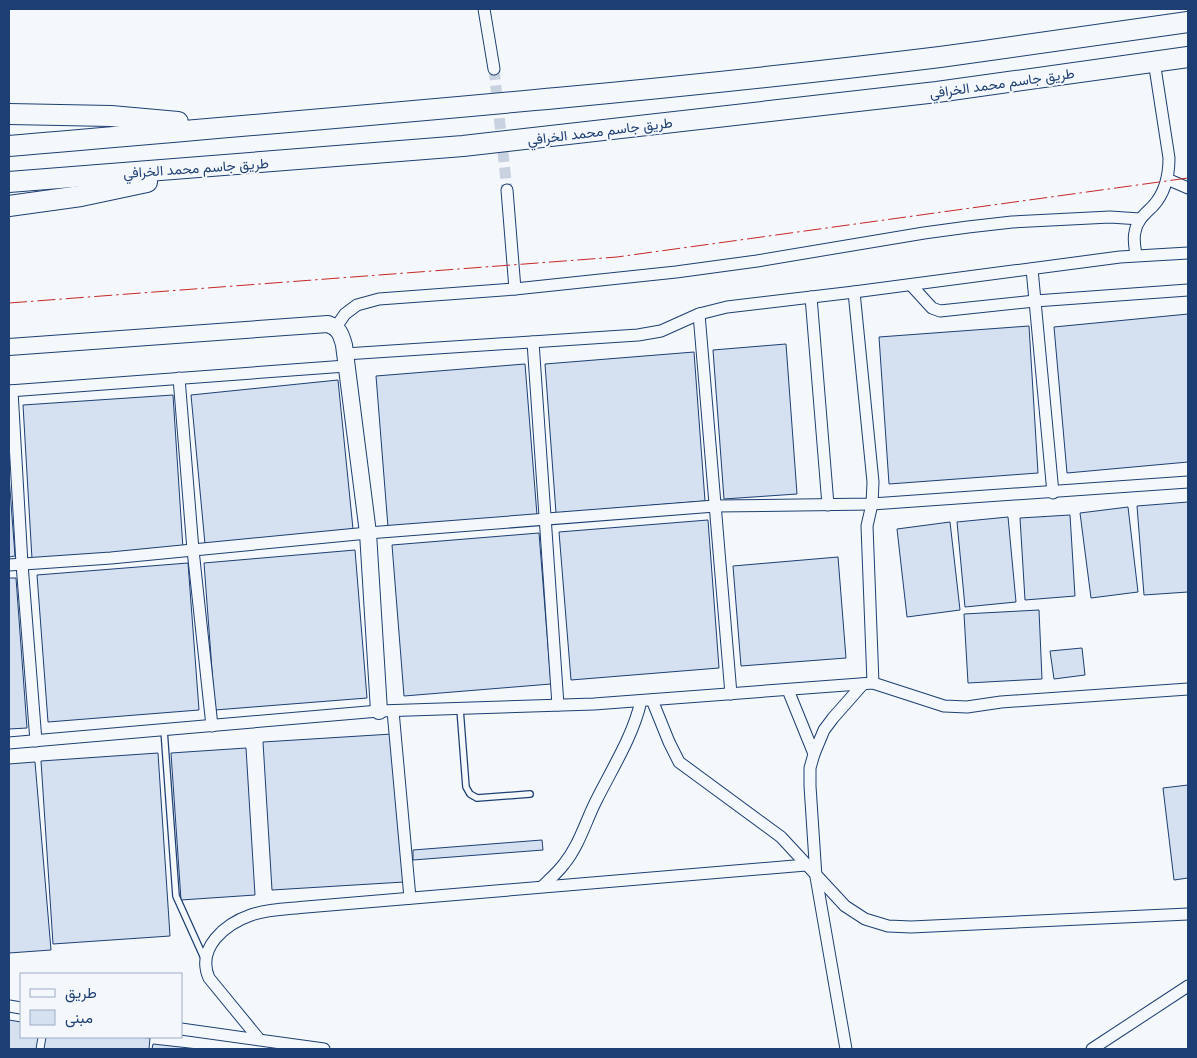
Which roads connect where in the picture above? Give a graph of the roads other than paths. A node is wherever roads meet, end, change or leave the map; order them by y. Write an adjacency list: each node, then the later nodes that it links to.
1 (484, 9): 7 (street)
2 (1188, 16): 4 (highway)
3 (1188, 22): 4 (highway)
4 (1158, 26): 9 (highway)
5 (1188, 56): 6 (highway, طريق جاسم محمد الخرافي)
6 (1154, 61): 11 (highway, طريق جاسم محمد الخرافي); 12 (street)
7 (494, 69)
8 (9, 114): 9 (highway)
9 (235, 126): 10 (highway)
10 (9, 146)
11 (202, 168): 13 (highway, طريق جاسم محمد الخرافي); 16 (highway)
12 (1167, 179): 14 (street); 17 (street)
13 (9, 182)
14 (1188, 188)
15 (507, 190): 22 (street)
16 (9, 206)
17 (1140, 219): 19 (street); 22 (street)
18 (1188, 253): 19 (street)
19 (1136, 255): 20 (street)
20 (1032, 269): 21 (street); 26 (street)
21 (911, 285): 24 (street); 26 (street)
22 (515, 289): 28 (street)
23 (1188, 290): 26 (street)
24 (854, 292): 25 (street); 36 (street)
25 (811, 297): 27 (street); 37 (street)
26 (1036, 301): 35 (street)
27 (699, 314): 29 (street); 38 (street)
28 (336, 327): 30 (street); 31 (street)
29 (533, 342): 31 (street); 39 (street)
30 (9, 347)
31 (345, 360): 32 (street); 40 (street)
32 (179, 378): 33 (street); 41 (street)
33 (10, 391): 42 (street)
34 (1188, 482): 35 (street)
35 (1053, 493): 36 (street)
36 (872, 504): 37 (street); 44 (street)
37 (828, 505): 38 (street)
38 (715, 506): 39 (street); 47 (street)
39 (544, 519): 40 (street); 49 (street)
40 (368, 533): 41 (street); 51 (street)
41 (194, 550): 42 (street); 52 (street)
42 (22, 564): 43 (street); 54 (street)
43 (9, 565)
44 (868, 684): 45 (street); 46 (street); 56 (street)
45 (1188, 689)
46 (788, 690): 47 (street); 56 (street)
47 (731, 694): 48 (street)
48 (647, 700): 49 (street); 58 (street); 60 (street)
49 (558, 705): 50 (street)
50 (460, 709): 51 (street); 57 (lane)
51 (386, 711): 52 (street); 61 (street)
52 (212, 726): 53 (street)
53 (164, 730): 54 (street); 63 (lane)
54 (36, 741): 55 (street)
55 (9, 743)
56 (814, 754): 59 (street)
57 (530, 794)
58 (806, 865): 59 (street); 60 (street)
59 (816, 877): 62 (street); 68 (street)
60 (543, 886): 61 (street)
61 (410, 898): 63 (street)
62 (1188, 914)
63 (205, 960): 66 (street)
64 (1188, 986): 69 (street)
65 (182, 1029): 66 (street)
66 (259, 1039): 67 (street)
67 (324, 1049)
68 (846, 1049)
69 (1092, 1049)

